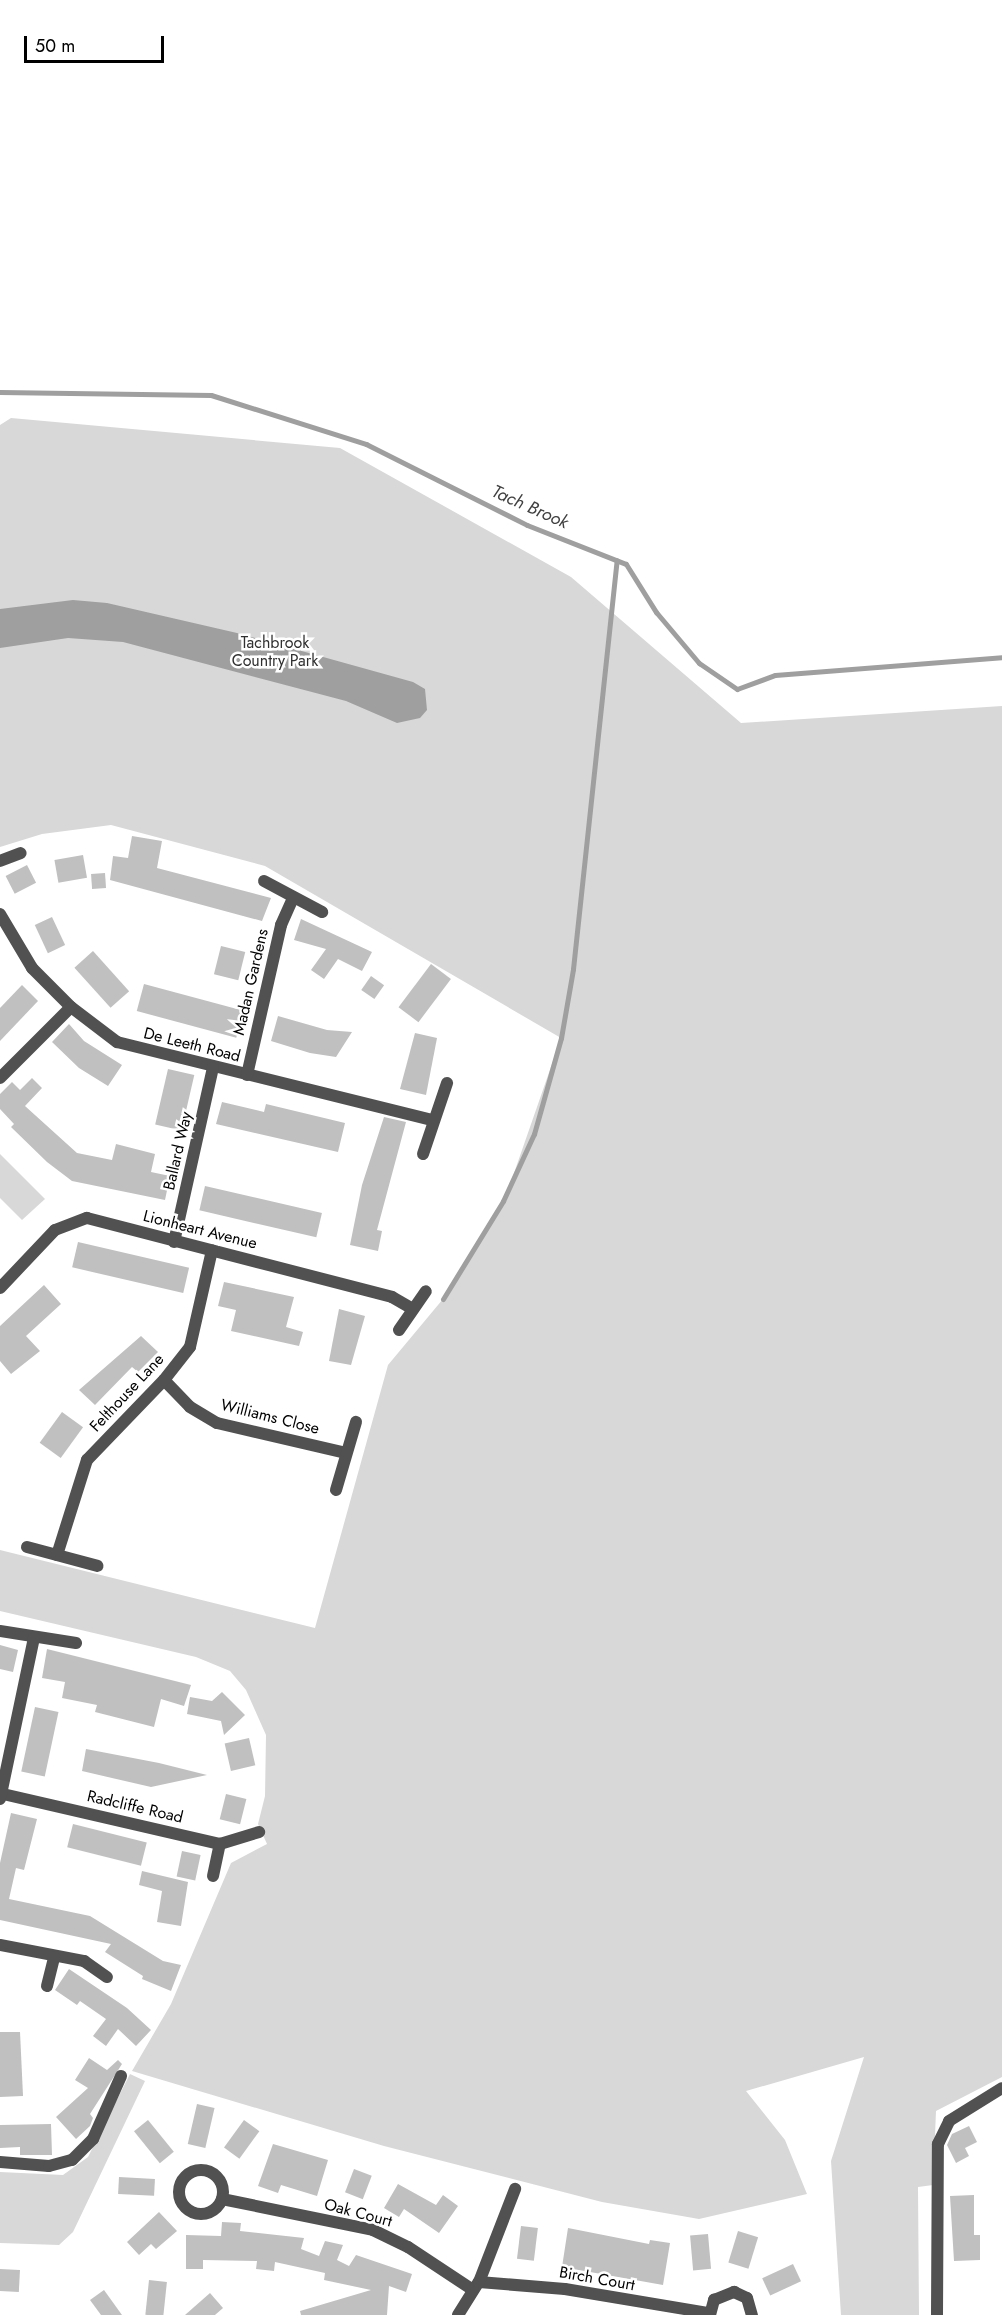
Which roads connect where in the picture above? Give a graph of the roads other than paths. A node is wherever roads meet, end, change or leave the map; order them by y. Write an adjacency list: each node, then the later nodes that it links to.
1 (21, 853): 2 (street)
2 (0, 861)
3 (264, 881): 4 (street)
4 (293, 898): 5 (street); 9 (street, Madan Gardens)
5 (322, 912)
6 (0, 914): 7 (street, De Leeth Road)
7 (71, 1007): 8 (street, De Leeth Road); 10 (street)
8 (213, 1068): 9 (street, De Leeth Road); 14 (street, Ballard Way)
9 (247, 1075): 12 (street, De Leeth Road)
10 (0, 1078)
11 (447, 1083): 12 (street)
12 (432, 1120): 13 (street)
13 (423, 1154)
14 (174, 1242): 15 (street, Lionheart Avenue); 16 (street, Lionheart Avenue)
15 (212, 1250): 18 (street, Lionheart Avenue); 20 (street, Felthouse Lane)
16 (0, 1288)
17 (426, 1291): 18 (street)
18 (413, 1309): 19 (street)
19 (399, 1330)
20 (164, 1380): 22 (street, Williams Close); 25 (street, Felthouse Lane)
21 (356, 1422): 22 (street)
22 (346, 1453): 23 (street)
23 (336, 1490)
24 (27, 1547): 25 (street)
25 (57, 1555): 26 (street)
26 (98, 1566)
27 (0, 1631): 28 (street)
28 (34, 1638): 29 (street); 30 (street)
29 (76, 1643)
30 (1, 1796): 32 (street, Radcliffe Road)
31 (259, 1832): 32 (street)
32 (220, 1844): 33 (street)
33 (213, 1876)
34 (0, 1945): 35 (street)
35 (54, 1957): 36 (street); 37 (street)
36 (107, 1977)
37 (47, 1986)
38 (121, 2076): 40 (street)
39 (1002, 2088): 47 (street)
40 (0, 2162)
41 (514, 2190): 43 (street)
42 (222, 2199): 43 (street, Oak Court)
43 (476, 2286): 44 (street, Birch Court); 45 (street)
44 (710, 2314): 46 (street, Birch Court)
45 (458, 2315)
46 (752, 2315)
47 (937, 2315)

